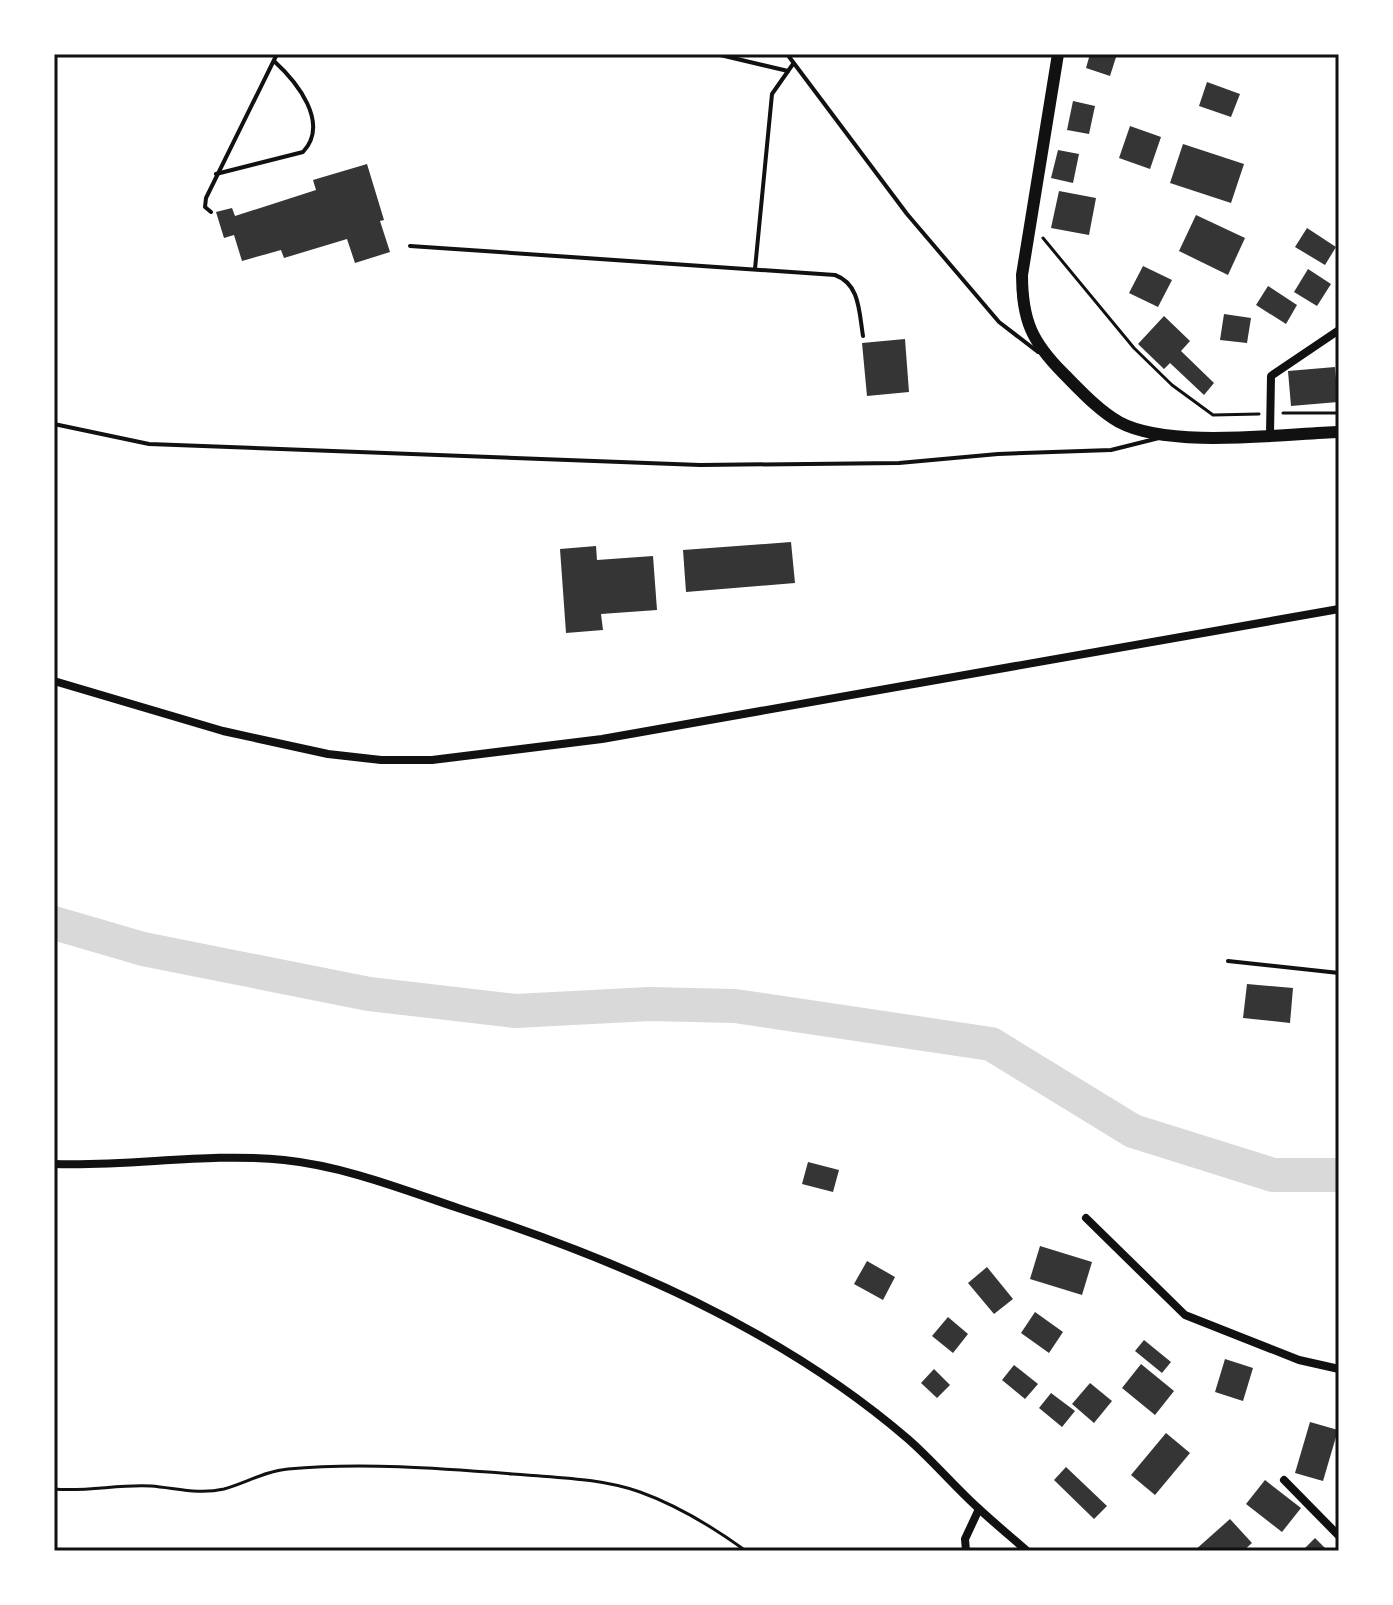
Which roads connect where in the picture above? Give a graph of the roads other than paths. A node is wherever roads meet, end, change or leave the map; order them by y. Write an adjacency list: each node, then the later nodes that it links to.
1 (277, 54): 5 (lane)
2 (716, 54): 7 (lane)
3 (787, 54): 6 (lane)
4 (1058, 54): 14 (main road)
5 (274, 61): 8 (lane); 8 (lane)
6 (793, 64): 7 (lane); 14 (lane)
7 (788, 71): 11 (lane)
8 (216, 174): 9 (lane)
9 (211, 212)
10 (410, 246): 11 (lane)
11 (755, 269): 13 (lane)
12 (1339, 330): 17 (street)
13 (863, 336)
14 (1056, 366): 18 (main road)
15 (54, 424): 18 (lane)
16 (1339, 432): 17 (main road)
17 (1270, 434): 18 (main road)
18 (1167, 436)
19 (1339, 609): 20 (street)
20 (54, 681)
21 (1228, 961): 22 (lane)
22 (1339, 973)
23 (54, 1164): 27 (street)
24 (1086, 1218): 25 (street)
25 (1339, 1369)
26 (1284, 1480): 28 (street)
27 (979, 1509): 29 (street); 30 (street)
28 (1339, 1536)
29 (966, 1551)
30 (1027, 1551)

